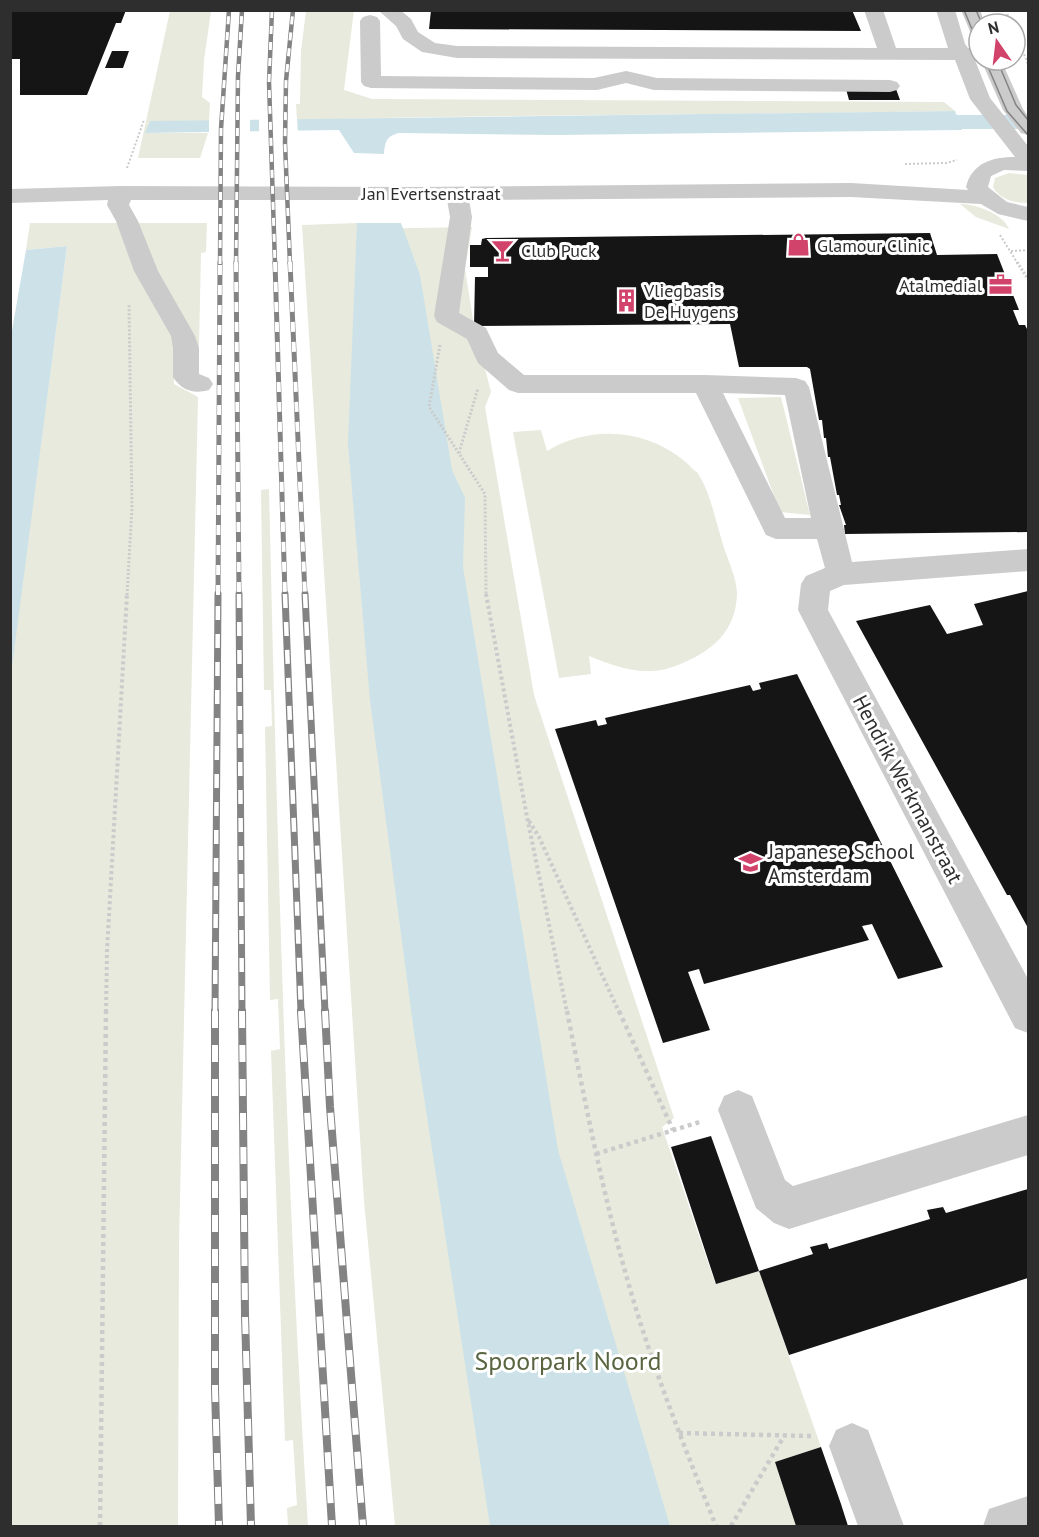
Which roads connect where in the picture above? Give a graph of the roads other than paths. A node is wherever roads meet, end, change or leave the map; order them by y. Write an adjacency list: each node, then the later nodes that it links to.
1 (873, 10): 6 (street)
2 (945, 10): 5 (street)
3 (379, 16): 4 (street); 6 (street)
4 (405, 17): 6 (street)
5 (967, 52)
6 (884, 55): 7 (street)
7 (967, 55)
8 (977, 72): 10 (street)
9 (991, 72): 10 (street)
10 (993, 115): 11 (street); 12 (street); 13 (street)
11 (1029, 129)
12 (1029, 160)
13 (1000, 164): 14 (street); 15 (street)
14 (1029, 165)
15 (981, 188): 17 (street, Jan Evertsenstraat); 19 (street)
16 (121, 193): 17 (street, Jan Evertsenstraat); 18 (street, Jan Evertsenstraat); 20 (street)
17 (457, 193): 21 (street)
18 (11, 197)
19 (1021, 232)
20 (200, 384)
21 (705, 384): 22 (street); 22 (street)
22 (828, 529): 24 (street)
23 (1029, 560): 24 (street, Hendrik Werkmanstraat)
24 (841, 574): 25 (street, Hendrik Werkmanstraat)
25 (1029, 1015)
26 (738, 1110): 27 (street)
27 (1029, 1135)
28 (852, 1446): 30 (street)
29 (1029, 1519): 31 (street)
30 (881, 1527)
31 (1006, 1527)

